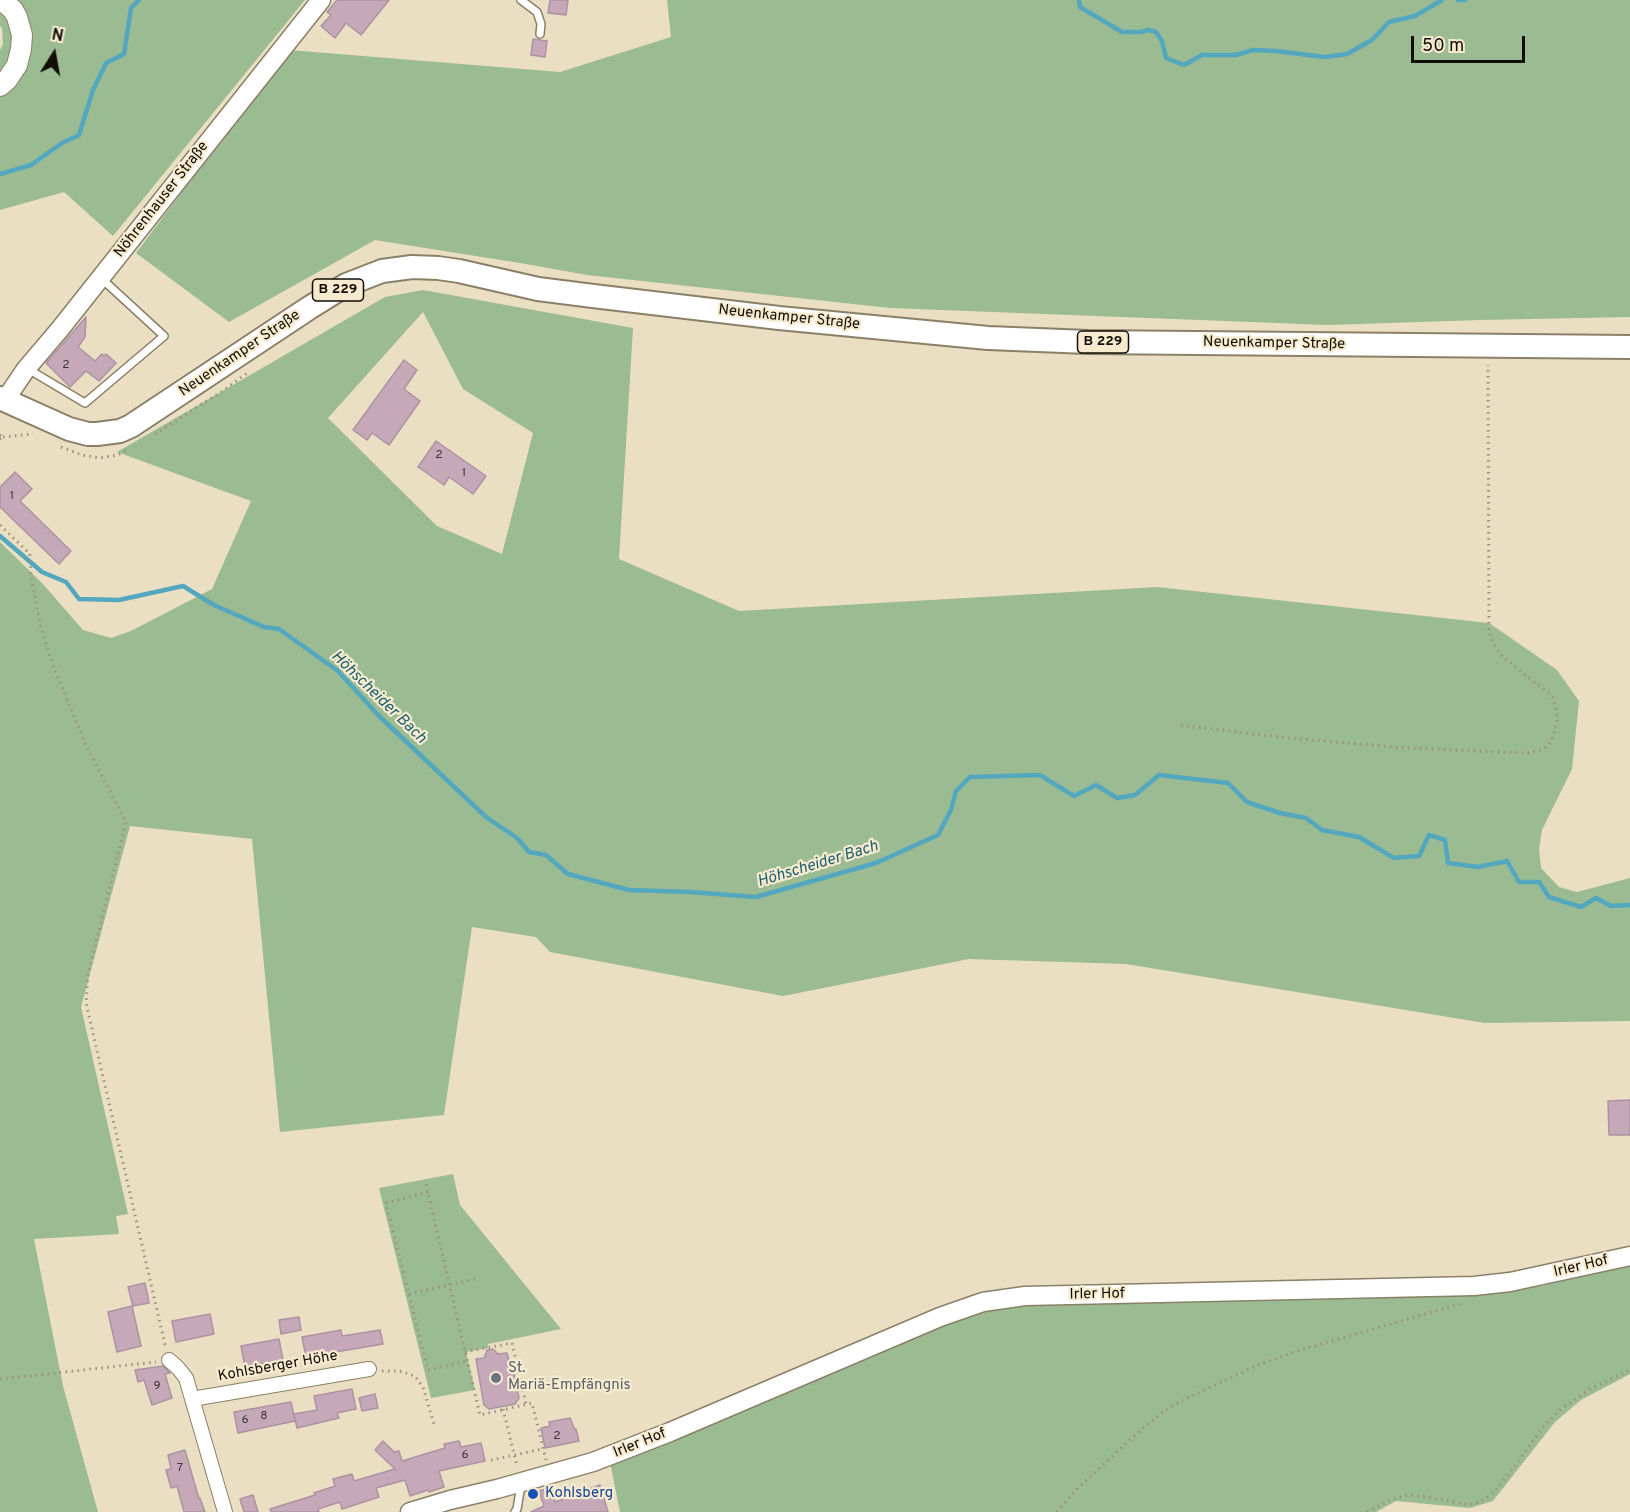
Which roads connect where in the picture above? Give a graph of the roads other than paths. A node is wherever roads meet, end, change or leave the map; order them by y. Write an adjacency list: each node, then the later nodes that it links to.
1 (2, 0): 5 (main road)
2 (321, 0): 6 (street, Nöhrenhauser Straße)
3 (521, 0): 4 (lane)
4 (540, 34)
5 (0, 86)
6 (101, 277): 8 (street, Nöhrenhauser Straße); 8 (lane)
7 (1630, 347): 9 (main road, Neuenkamper Straße / B 229)
8 (26, 369): 9 (street, Nöhrenhauser Straße)
9 (2, 401)
10 (1630, 1256): 14 (street, Irler Hof)
11 (169, 1360): 13 (street)
12 (369, 1369): 13 (street, Kohlsberger Höhe)
13 (192, 1399): 15 (street)
14 (521, 1482): 16 (street, Irler Hof); 17 (lane)
15 (225, 1512)
16 (410, 1512)
17 (515, 1512)

